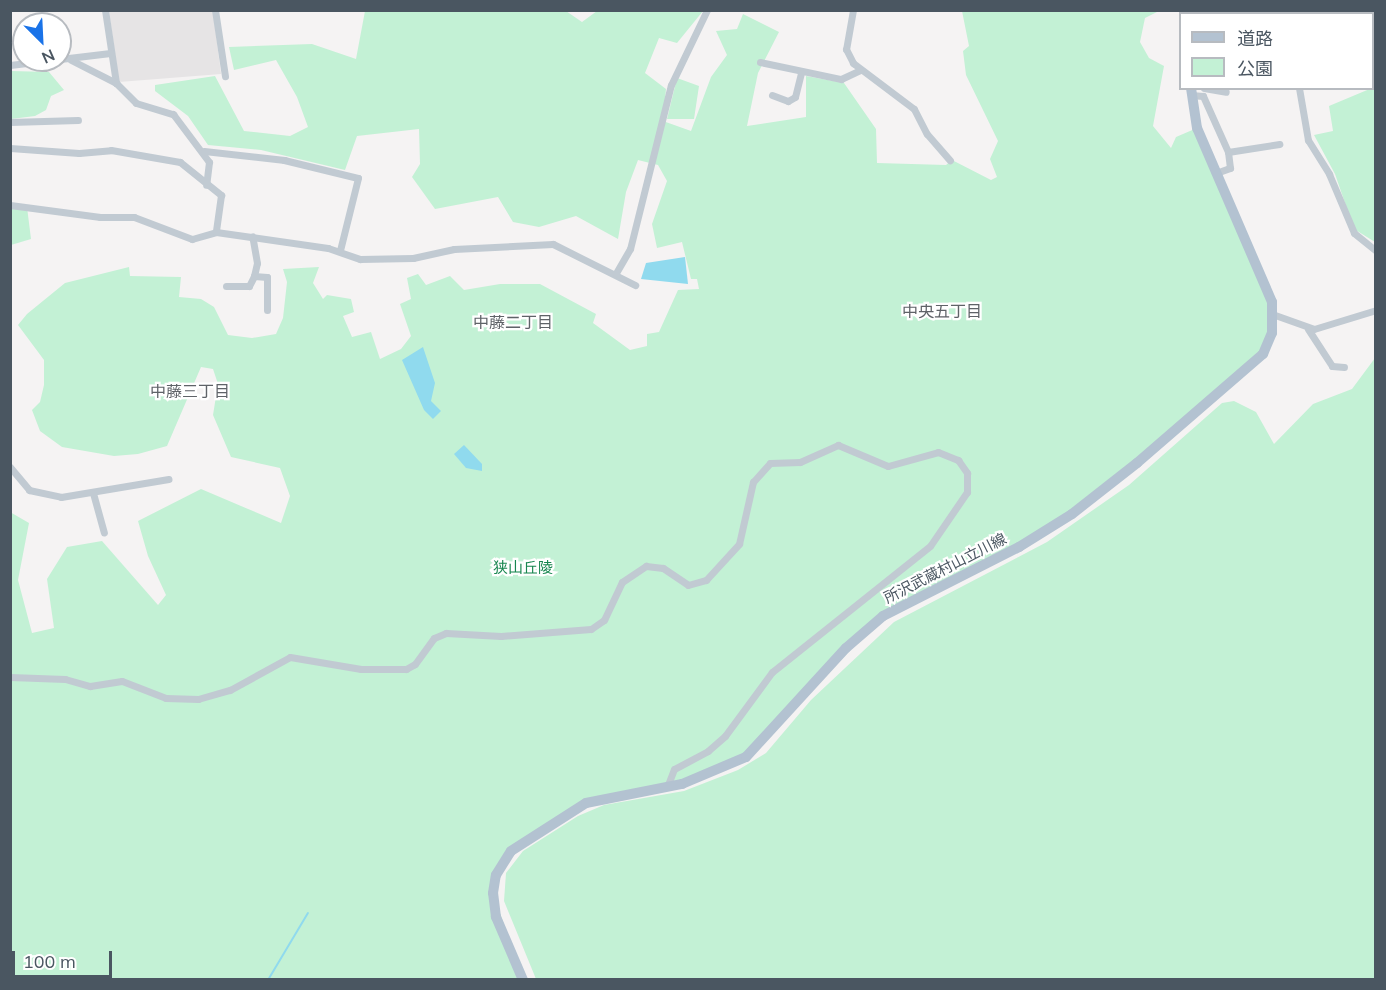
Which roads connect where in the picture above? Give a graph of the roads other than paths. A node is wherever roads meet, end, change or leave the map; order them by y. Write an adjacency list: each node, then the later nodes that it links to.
1 (105, 10): 5 (street)
2 (215, 10): 11 (street)
3 (706, 10): 32 (street)
4 (853, 10): 9 (street)
5 (110, 53): 6 (street); 12 (street)
6 (72, 60)
7 (72, 61): 12 (street)
8 (760, 62): 10 (street)
9 (860, 70): 10 (street); 24 (street)
10 (801, 74): 17 (street)
11 (225, 76)
12 (116, 83): 22 (street)
13 (1215, 90): 16 (street)
14 (1299, 90): 31 (street)
15 (1191, 92): 23 (street); 25 (main road)
16 (1226, 92)
17 (772, 95)
18 (78, 120): 19 (street)
19 (10, 122)
20 (1279, 144): 23 (street)
21 (10, 148): 26 (street)
22 (204, 151): 26 (street); 30 (street)
23 (1228, 152): 25 (street)
24 (950, 160)
25 (1216, 174): 38 (main road)
26 (206, 185): 28 (street)
27 (10, 205): 28 (street)
28 (216, 232): 29 (street)
29 (252, 236): 30 (street); 33 (street)
30 (340, 250): 32 (street)
31 (1376, 251)
32 (616, 273): 34 (street)
33 (254, 276): 35 (street); 36 (street)
34 (634, 285)
35 (226, 286)
36 (267, 310)
37 (1376, 310): 39 (street)
38 (1275, 315): 39 (street); 46 (main road, 所沢武蔵村山立川線)
39 (1308, 329): 40 (street)
40 (1344, 367)
41 (10, 467): 43 (street)
42 (168, 479): 43 (street)
43 (93, 493): 44 (street)
44 (104, 533)
45 (10, 677): 46 (street)
46 (667, 787): 47 (main road, 所沢武蔵村山立川線)
47 (523, 980)

